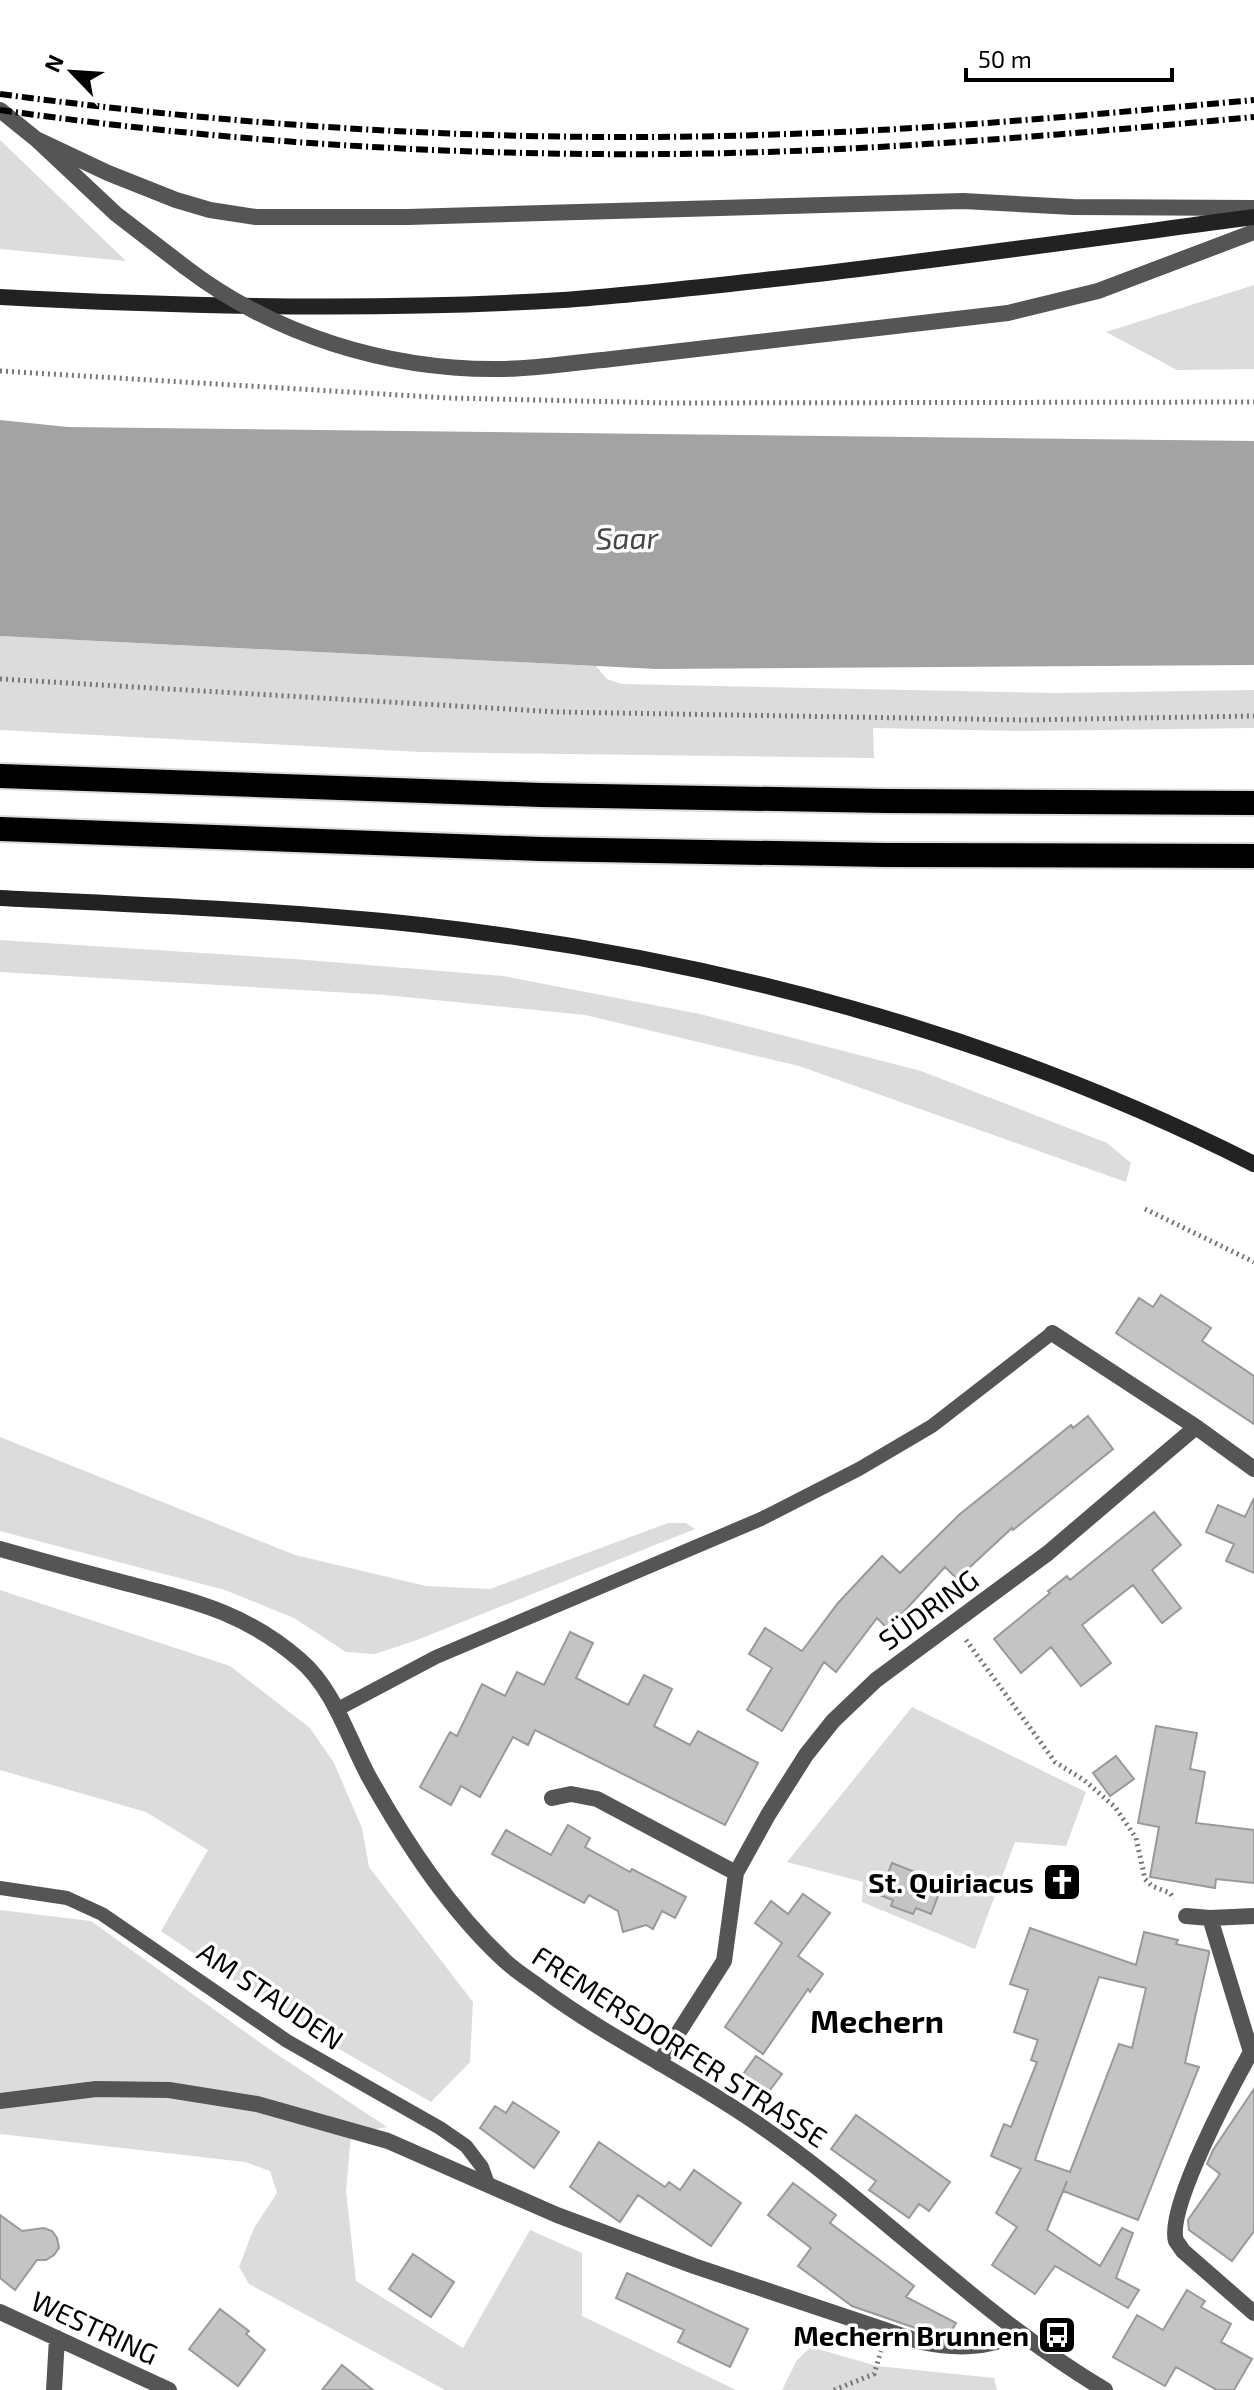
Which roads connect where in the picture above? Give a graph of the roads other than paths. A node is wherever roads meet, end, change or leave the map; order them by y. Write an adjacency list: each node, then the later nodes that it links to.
1 (0, 110): 2 (street)
2 (36, 139): 3 (street); 5 (street, bridge)
3 (1254, 208)
4 (1254, 217): 6 (main road)
5 (1254, 232)
6 (0, 297)
7 (0, 776): 8 (highway)
8 (1254, 803)
9 (0, 829): 10 (highway)
10 (1254, 856)
11 (0, 898): 12 (main road)
12 (1254, 1164)
13 (1052, 1333): 14 (street); 17 (lane)
14 (1196, 1427): 15 (street); 19 (street, SÜDRING)
15 (1254, 1469)
16 (0, 1549): 17 (street, FREMERSDORFER STRASSE)
17 (336, 1710): 25 (street, FREMERSDORFER STRASSE)
18 (552, 1798): 19 (street)
19 (736, 1873): 25 (street, SÜDRING)
20 (0, 1888): 27 (lane, AM STAUDEN)
21 (1186, 1916): 23 (street)
22 (1254, 1916): 23 (street)
23 (1210, 1918): 24 (street)
24 (1252, 2053): 29 (street)
25 (659, 2063): 30 (street, FREMERSDORFER STRASSE)
26 (0, 2101): 27 (street)
27 (488, 2184): 30 (street)
28 (0, 2312): 31 (street, WESTRING)
29 (1254, 2313)
30 (1020, 2333): 34 (street, FREMERSDORFER STRASSE)
31 (57, 2338): 32 (street); 33 (street, WESTRING)
32 (54, 2390)
33 (169, 2390)
34 (1105, 2390)

